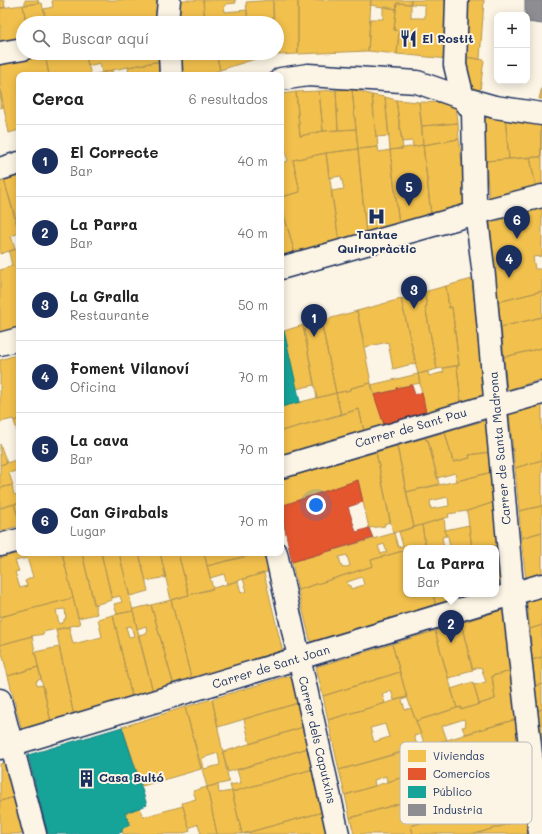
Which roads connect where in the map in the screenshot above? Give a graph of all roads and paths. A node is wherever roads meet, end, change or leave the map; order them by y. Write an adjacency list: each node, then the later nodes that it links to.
1 (169, 0): 3 (street)
2 (457, 0): 9 (street, Carrer de Santa Madrona)
3 (168, 16)
4 (16, 50): 5 (street)
5 (0, 53)
6 (170, 60): 7 (street)
7 (171, 72)
8 (284, 79): 9 (street)
9 (463, 98): 10 (street); 14 (street, Carrer de Santa Madrona)
10 (542, 114)
11 (16, 164): 12 (street)
12 (0, 169)
13 (542, 196): 14 (street)
14 (481, 208): 15 (street); 19 (street, Carrer de Santa Madrona)
15 (284, 267)
16 (16, 340): 17 (street)
17 (0, 344)
18 (542, 393): 19 (street, Carrer de Sant Pau)
19 (496, 406): 20 (street, Carrer de Sant Pau); 25 (street, Carrer de Santa Madrona)
20 (284, 466)
21 (16, 541): 22 (street)
22 (0, 545)
23 (277, 556): 26 (street, Carrer dels Caputxins)
24 (542, 585): 25 (street, Carrer de Sant Joan)
25 (513, 595): 26 (street, Carrer de Sant Joan); 28 (street, Carrer de Santa Madrona)
26 (298, 659): 29 (street, Carrer de Sant Joan); 32 (street, Carrer dels Caputxins)
27 (0, 700): 29 (street)
28 (530, 742)
29 (6, 746): 31 (street)
30 (532, 763): 33 (street, Carrer de Santa Madrona)
31 (35, 834)
32 (338, 834)
33 (540, 834)

